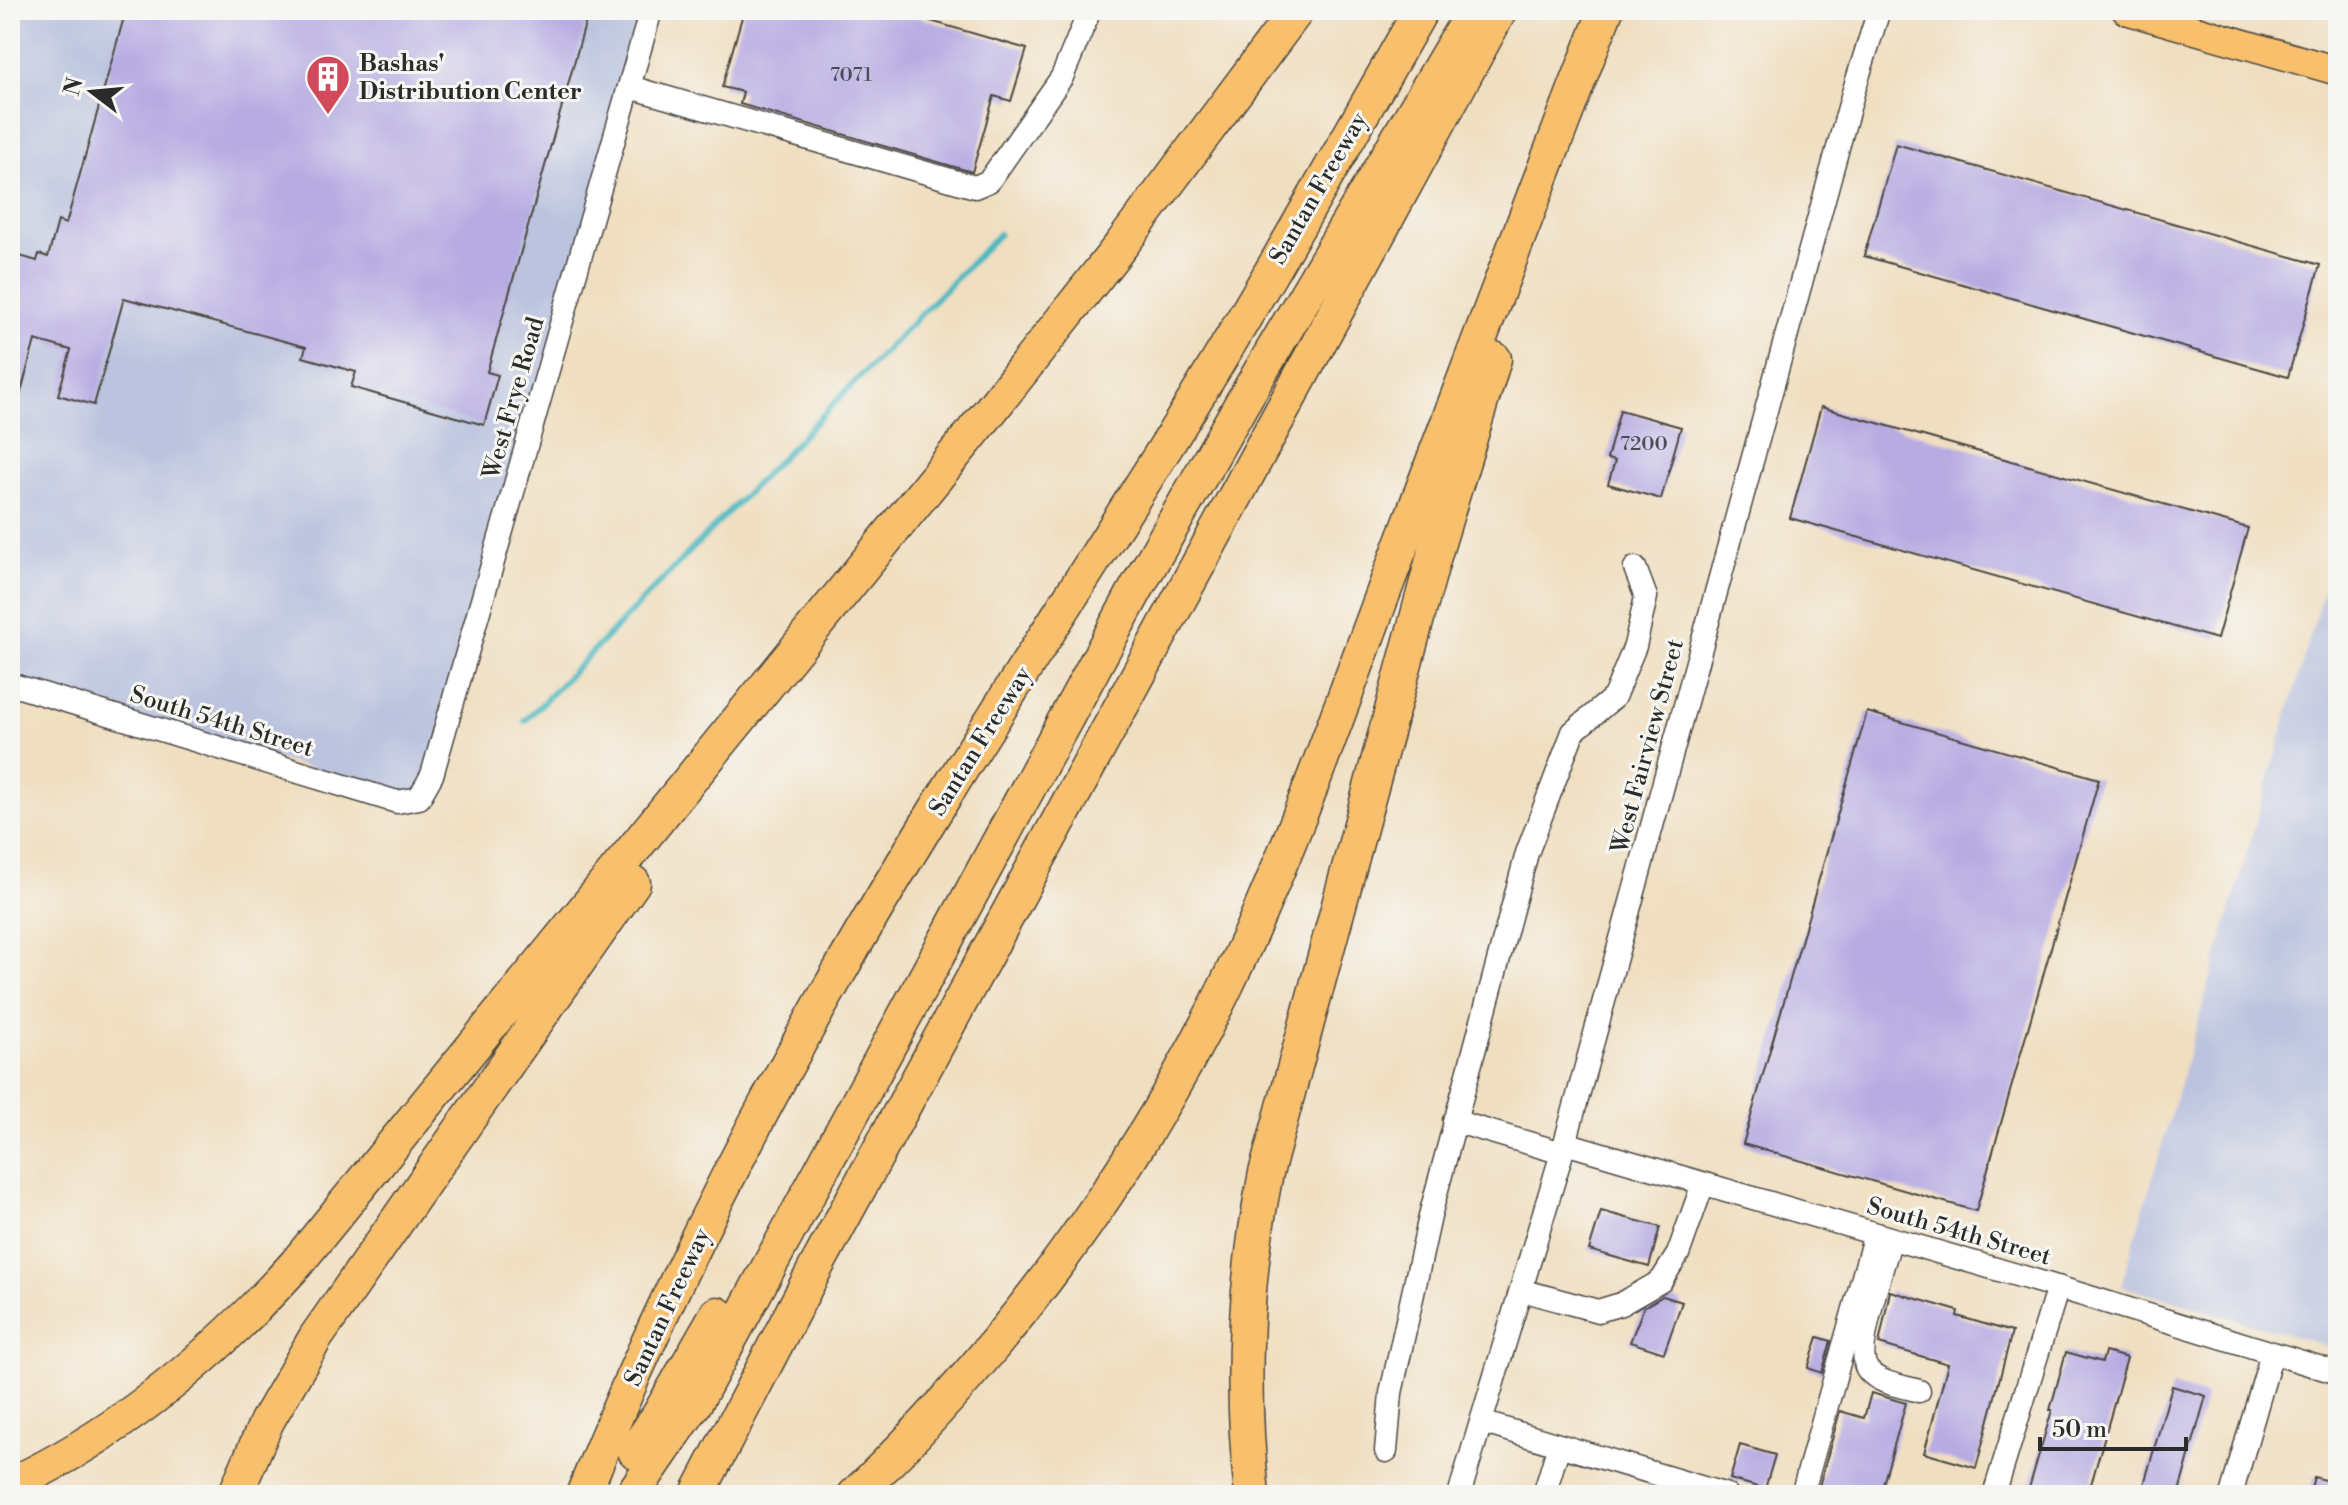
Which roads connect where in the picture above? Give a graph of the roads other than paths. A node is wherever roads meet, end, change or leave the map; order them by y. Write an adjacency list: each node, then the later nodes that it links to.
1 (651, 10): 11 (street, West Frye Road)
2 (1090, 10): 11 (street)
3 (1297, 10): 16 (highway)
4 (1421, 10): 12 (highway, Santan Freeway)
5 (1474, 10): 27 (highway)
6 (1500, 10): 36 (highway)
7 (1606, 10): 13 (highway)
8 (1879, 10): 19 (street, West Fairview Street)
9 (2126, 10): 10 (main road)
10 (2338, 71)
11 (630, 87): 17 (street, West Frye Road)
12 (1335, 161): 27 (highway); 33 (highway, Santan Freeway)
13 (1541, 177): 37 (highway); 38 (highway)
14 (1635, 568): 18 (street)
15 (10, 684): 17 (street, South 54th Street)
16 (740, 718): 31 (highway); 32 (highway)
17 (419, 798)
18 (1454, 1121): 19 (street, South 54th Street); 30 (street)
19 (1564, 1148): 20 (street, South 54th Street); 23 (street, West Fairview Street)
20 (1703, 1184): 21 (street, South 54th Street); 23 (street)
21 (1883, 1236): 22 (street, South 54th Street); 26 (street); 42 (street)
22 (2058, 1287): 24 (street, South 54th Street); 43 (street)
23 (1521, 1290): 28 (street, West Fairview Street)
24 (2272, 1353): 25 (street, South 54th Street); 44 (street)
25 (2338, 1373)
26 (1919, 1391)
27 (684, 1397): 34 (highway); 35 (highway)
28 (1481, 1422): 29 (street); 39 (street, West Fairview Street)
29 (1559, 1445): 40 (street); 41 (street)
30 (1386, 1451)
31 (10, 1485)
32 (235, 1495)
33 (583, 1495)
34 (603, 1495)
35 (632, 1495)
36 (697, 1495)
37 (855, 1495)
38 (1252, 1495)
39 (1459, 1495)
40 (1544, 1495)
41 (1727, 1495)
42 (1802, 1495)
43 (1994, 1495)
44 (2231, 1495)

